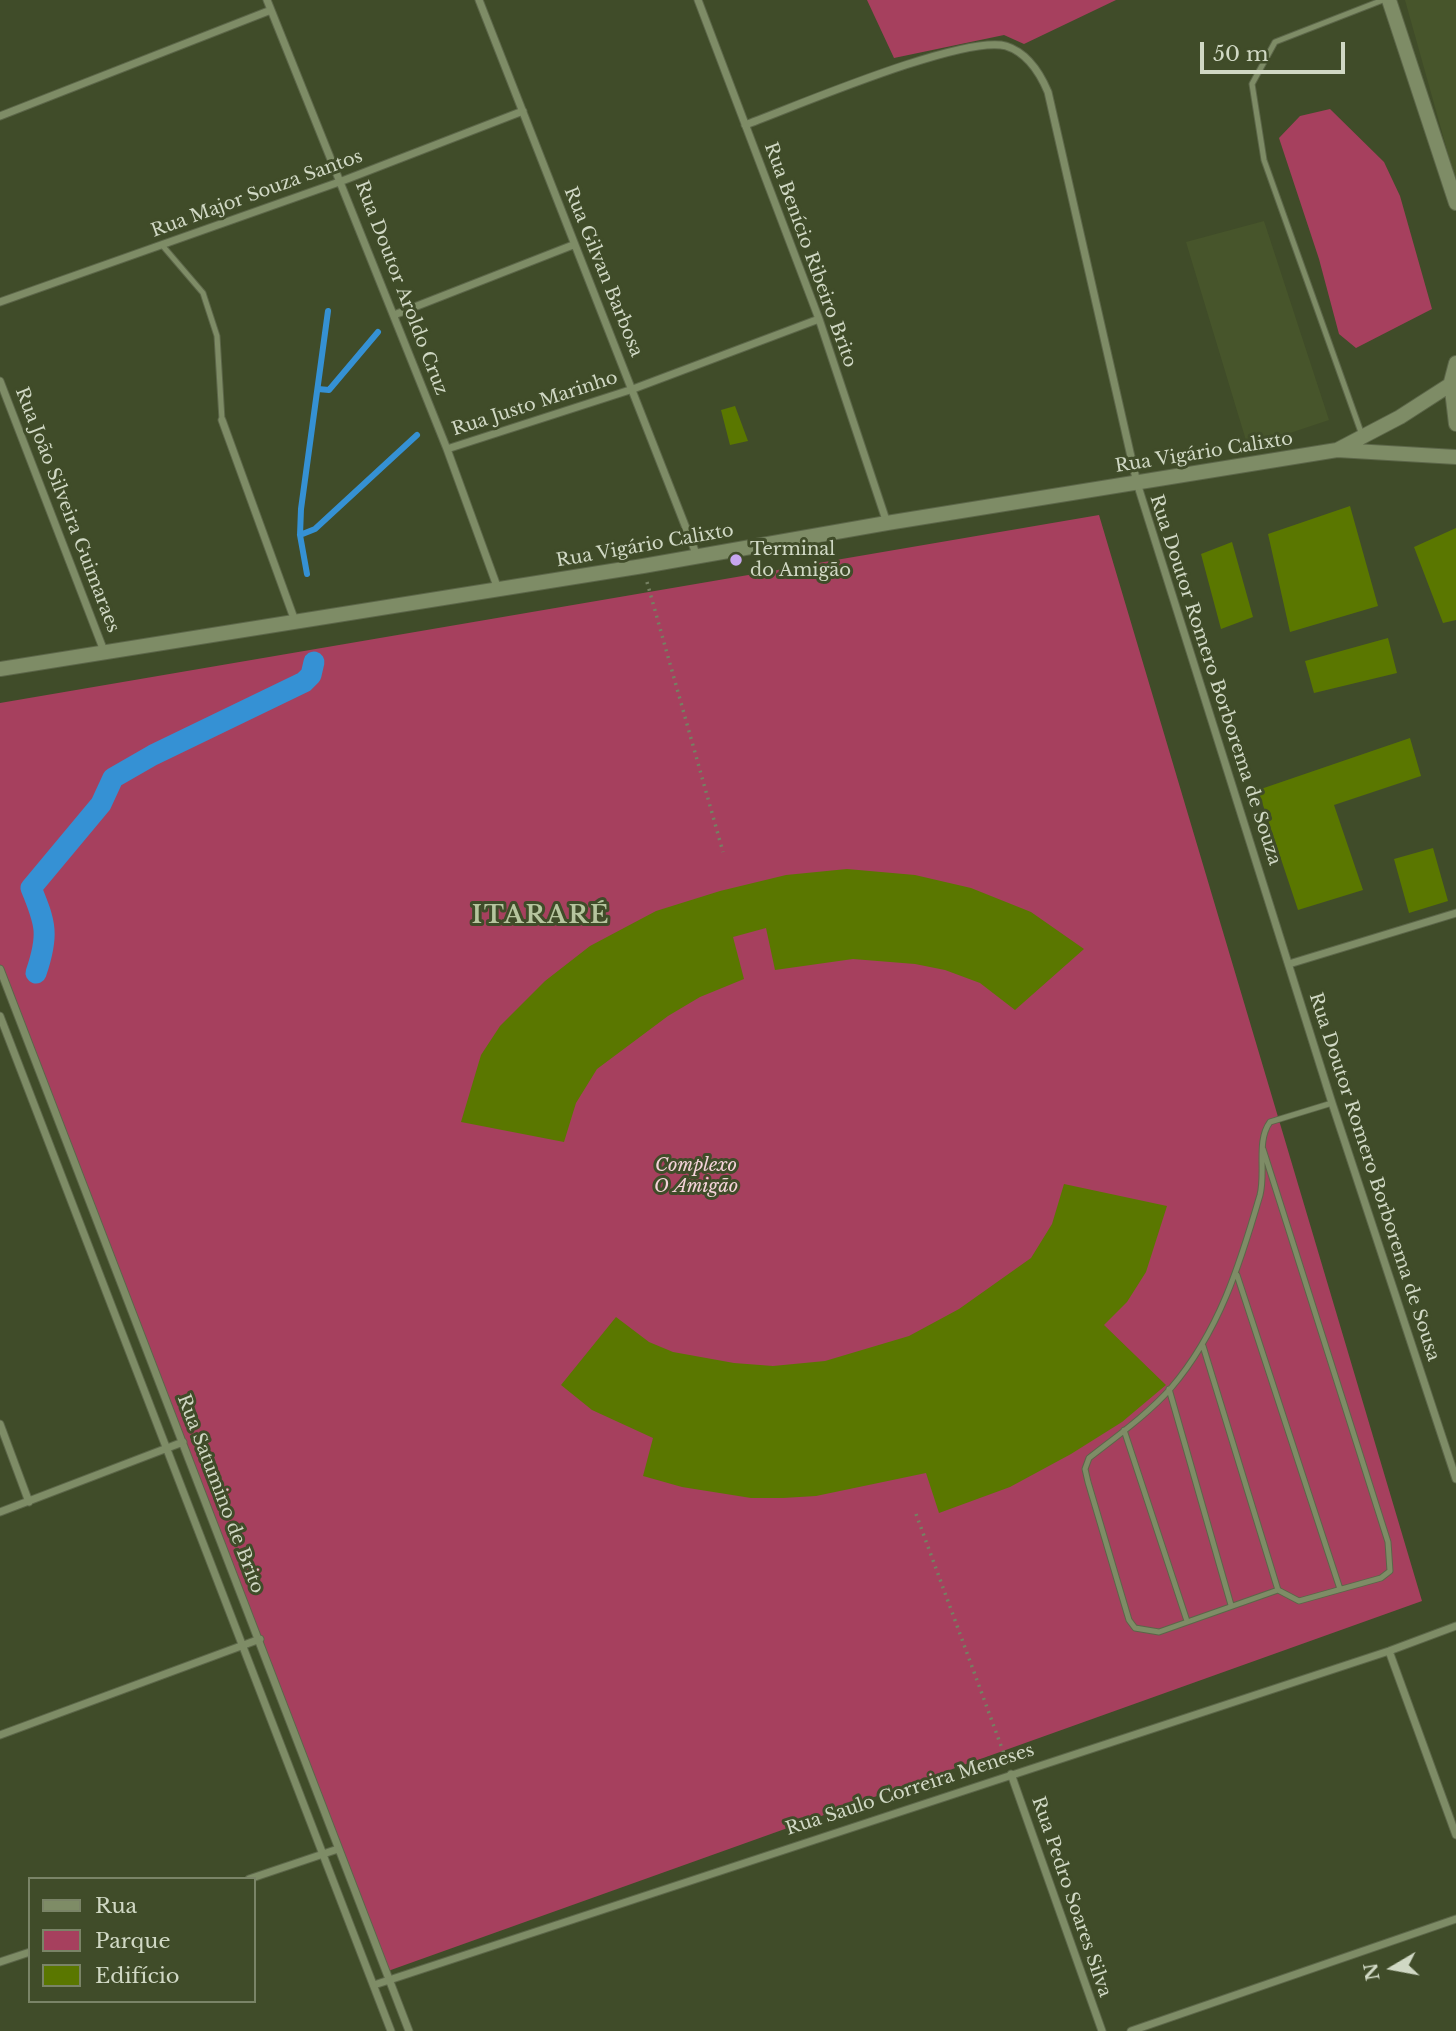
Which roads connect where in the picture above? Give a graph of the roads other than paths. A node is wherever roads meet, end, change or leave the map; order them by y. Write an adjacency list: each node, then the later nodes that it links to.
1 (267, 0): 6 (street, Rua Doutor Aroldo Cruz)
2 (479, 0): 7 (street, Rua Gilvan Barbosa)
3 (698, 0): 9 (street, Rua Benício Ribeiro Brito)
4 (1383, 0): 23 (lane)
5 (1389, 0): 11 (main road)
6 (271, 10): 8 (street); 10 (street, Rua Doutor Aroldo Cruz)
7 (523, 111): 10 (street, Rua Major Souza Santos); 13 (street, Rua Gilvan Barbosa)
8 (0, 116)
9 (745, 125): 16 (street, Rua Benício Ribeiro Brito); 27 (street, Rua Doutor Romero Borborema de Souza)
10 (342, 181): 12 (street, Rua Major Souza Santos); 15 (street, Rua Doutor Aroldo Cruz)
11 (1456, 203)
12 (163, 245): 14 (street, Rua Major Souza Santos); 21 (lane)
13 (573, 245): 15 (street); 20 (street, Rua Gilvan Barbosa)
14 (0, 302)
15 (394, 315): 24 (street, Rua Doutor Aroldo Cruz)
16 (819, 318): 20 (street, Rua Justo Marinho); 28 (street, Rua Benício Ribeiro Brito)
17 (1456, 363): 19 (main road)
18 (0, 381): 32 (street, Rua João Silveira Guimaraes)
19 (1454, 381): 22 (main road); 23 (main road, Rua Vigário Calixto)
20 (633, 389): 24 (street, Rua Justo Marinho); 29 (street, Rua Gilvan Barbosa)
21 (222, 420): 31 (street)
22 (1456, 424)
23 (1363, 437): 25 (main road, Rua Vigário Calixto)
24 (447, 449): 30 (street, Rua Doutor Aroldo Cruz)
25 (1337, 450): 26 (main road, Rua Vigário Calixto); 27 (main road, Rua Vigário Calixto)
26 (1456, 457)
27 (1137, 483): 28 (main road, Rua Vigário Calixto); 35 (street, Rua Doutor Romero Borborema de Souza)
28 (887, 523): 29 (main road, Rua Vigário Calixto)
29 (697, 556): 30 (main road, Rua Vigário Calixto)
30 (499, 590): 31 (main road, Rua Vigário Calixto)
31 (296, 621): 32 (main road, Rua Vigário Calixto)
32 (104, 651): 33 (main road, Rua Vigário Calixto)
33 (0, 669)
34 (1456, 913): 35 (street)
35 (1289, 964): 38 (street, Rua Doutor Romero Borborema de Sousa)
36 (0, 969): 45 (street, Rua Satumino de Brito)
37 (0, 1016): 46 (street, Rua Satumino de Brito)
38 (1332, 1103): 39 (lane); 47 (street, Rua Doutor Romero Borborema de Sousa)
39 (1264, 1149): 40 (lane); 50 (lane)
40 (1237, 1275): 41 (lane); 50 (lane)
41 (1203, 1346): 42 (lane); 51 (lane)
42 (1169, 1389): 44 (lane); 52 (lane)
43 (0, 1424): 48 (street)
44 (1125, 1430): 53 (lane); 53 (lane)
45 (183, 1442): 46 (street); 55 (street, Rua Satumino de Brito)
46 (169, 1448): 48 (street); 56 (street, Rua Satumino de Brito)
47 (1456, 1479)
48 (29, 1502): 49 (street)
49 (0, 1512)
50 (1340, 1589): 51 (lane)
51 (1279, 1590): 52 (lane)
52 (1231, 1605): 53 (lane)
53 (1187, 1620)
54 (1456, 1626): 57 (street, Rua Saulo Correira Meneses)
55 (260, 1639): 56 (street); 61 (street, Rua Satumino de Brito)
56 (244, 1645): 58 (street); 62 (street, Rua Satumino de Brito)
57 (1389, 1651): 59 (street, Rua Saulo Correira Meneses); 60 (street)
58 (0, 1735)
59 (1011, 1774): 67 (street, Rua Saulo Correira Meneses); 71 (street, Rua Pedro Soares Silva)
60 (1456, 1835)
61 (338, 1849): 62 (street); 67 (street, Rua Satumino de Brito)
62 (323, 1854): 63 (street); 68 (street, Rua Satumino de Brito)
63 (255, 1877)
64 (1456, 1919): 72 (street)
65 (28, 1953): 66 (street)
66 (0, 1962)
67 (390, 1979): 68 (street, Rua Saulo Correira Meneses); 70 (street, Rua Satumino de Brito)
68 (374, 1985): 69 (street, Rua Satumino de Brito)
69 (391, 2031)
70 (409, 2031)
71 (1102, 2031)
72 (1131, 2031)

